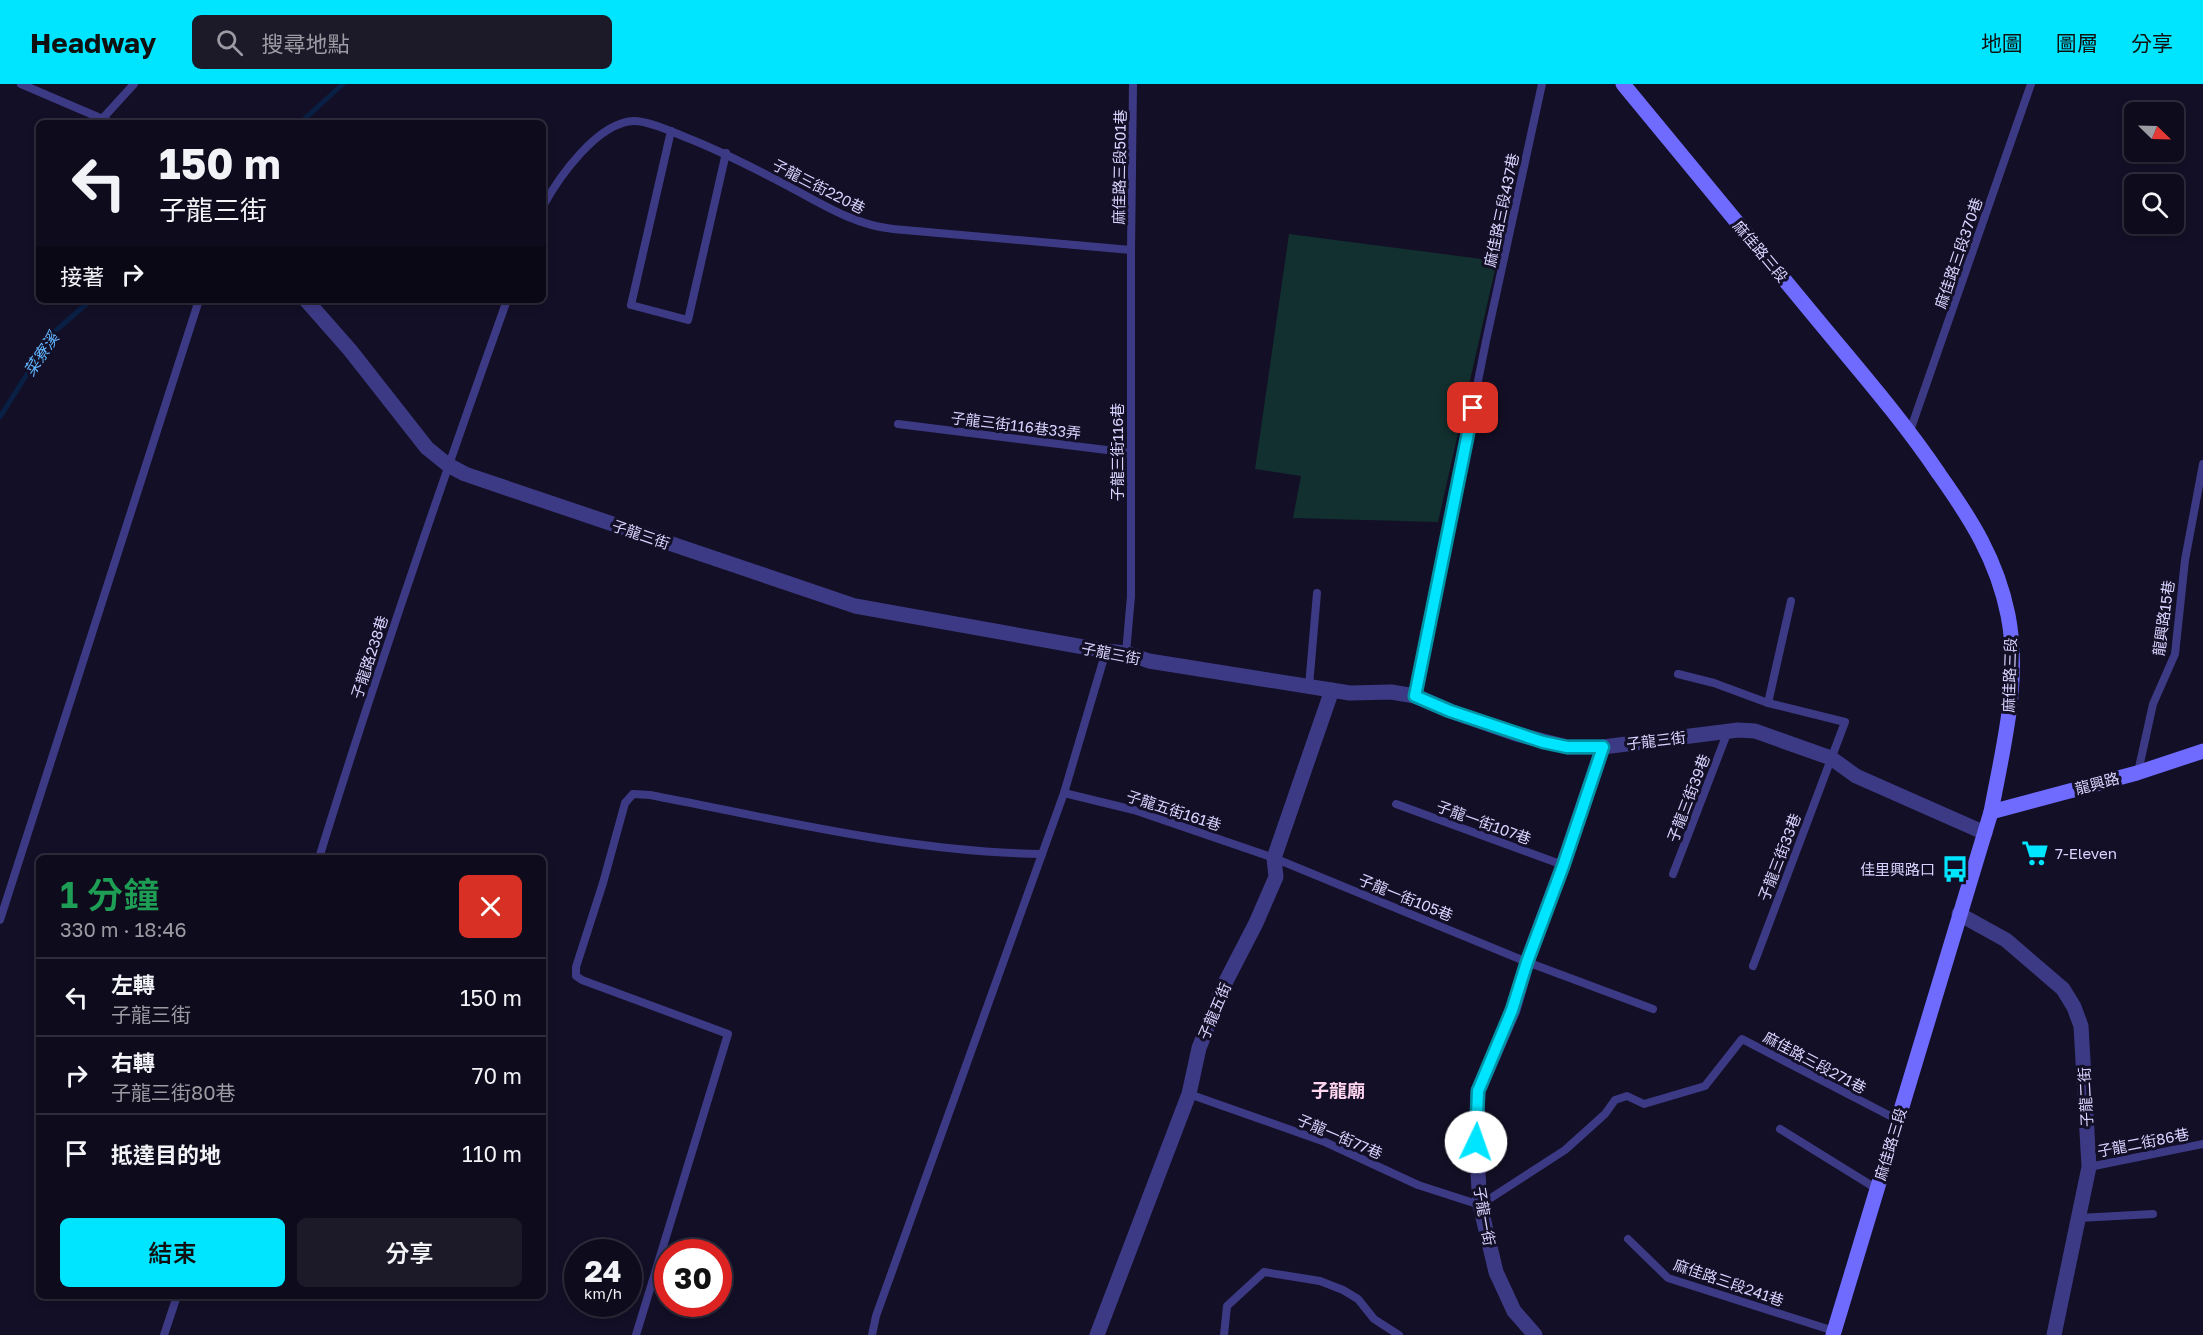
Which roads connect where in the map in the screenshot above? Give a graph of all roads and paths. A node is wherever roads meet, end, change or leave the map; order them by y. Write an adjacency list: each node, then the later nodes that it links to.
1 (21, 84): 7 (lane)
2 (134, 84): 7 (lane)
3 (1133, 84): 12 (lane, 麻佳路三段501巷)
4 (1542, 84): 28 (lane, 麻佳路三段437巷)
5 (1623, 84): 17 (main road, 麻佳路三段)
6 (2031, 84): 17 (lane, 麻佳路三段370巷)
7 (103, 118): 8 (lane)
8 (107, 120)
9 (671, 131): 10 (lane, 子龍三街220巷); 10 (lane); 11 (lane, 子龍三街220巷)
10 (726, 153): 12 (lane, 子龍三街220巷)
11 (546, 200)
12 (1131, 250): 18 (lane, 子龍三街116巷)
13 (198, 303): 45 (lane)
14 (309, 303): 20 (street, 子龍三街)
15 (506, 303): 20 (lane)
16 (898, 424): 18 (lane, 子龍三街116巷33弄)
17 (1910, 431): 37 (main road, 麻佳路三段)
18 (1131, 453): 24 (lane, 子龍三街116巷)
19 (2203, 464): 34 (lane, 龍興路15巷)
20 (448, 465): 23 (street, 子龍三街); 40 (lane, 子龍路238巷)
21 (1317, 593): 26 (lane)
22 (1791, 601): 29 (lane)
23 (1106, 651): 24 (street, 子龍三街); 35 (lane)
24 (1126, 653): 26 (street, 子龍三街)
25 (1678, 675): 29 (lane)
26 (1309, 686): 27 (street, 子龍三街)
27 (1332, 690): 28 (street, 子龍三街); 41 (street, 子龍五街)
28 (1415, 696): 31 (street, 子龍三街)
29 (1768, 703): 33 (lane, 子龍三街33巷)
30 (1728, 731): 31 (street, 子龍三街); 33 (street, 子龍三街); 43 (lane, 子龍三街39巷)
31 (1603, 747): 42 (street, 子龍一街)
32 (2203, 751): 34 (main road, 龍興路)
33 (1831, 758): 38 (street, 子龍三街); 47 (lane, 子龍三街33巷)
34 (2138, 772): 37 (main road, 龍興路)
35 (1065, 793): 39 (lane); 41 (lane, 子龍五街161巷)
36 (1396, 804): 42 (lane, 子龍一街107巷)
37 (1991, 812): 38 (main road, 麻佳路三段)
38 (1985, 833): 44 (main road, 麻佳路三段)
39 (1042, 854): 62 (lane); 63 (lane)
40 (321, 855)
41 (1274, 858): 46 (lane, 子龍一街105巷); 49 (street, 子龍五街)
42 (1563, 866): 46 (street, 子龍一街)
43 (1673, 874)
44 (1959, 914): 50 (main road, 麻佳路三段); 53 (street, 子龍二街)
45 (0, 920)
46 (1527, 962): 48 (lane, 子龍一街105巷); 55 (street, 子龍一街)
47 (1753, 966)
48 (1653, 1009)
49 (1189, 1094): 55 (lane, 子龍一街77巷); 64 (street, 子龍五街)
50 (1898, 1120): 54 (main road, 麻佳路三段); 55 (lane, 麻佳路三段271巷)
51 (1780, 1129): 54 (lane)
52 (2203, 1144): 53 (lane, 子龍二街86巷)
53 (2089, 1167): 57 (street, 子龍二街)
54 (1876, 1189): 60 (main road, 麻佳路三段)
55 (1480, 1205): 67 (street, 子龍一街)
56 (2153, 1214): 57 (lane)
57 (2079, 1218): 68 (street, 子龍二街)
58 (1628, 1239): 60 (lane, 麻佳路三段241巷)
59 (176, 1299): 61 (lane)
60 (1833, 1333)
61 (164, 1335)
62 (636, 1335)
63 (872, 1335)
64 (1097, 1335)
65 (1224, 1335): 66 (lane)
66 (1399, 1335)
67 (1534, 1335)
68 (2054, 1335)

